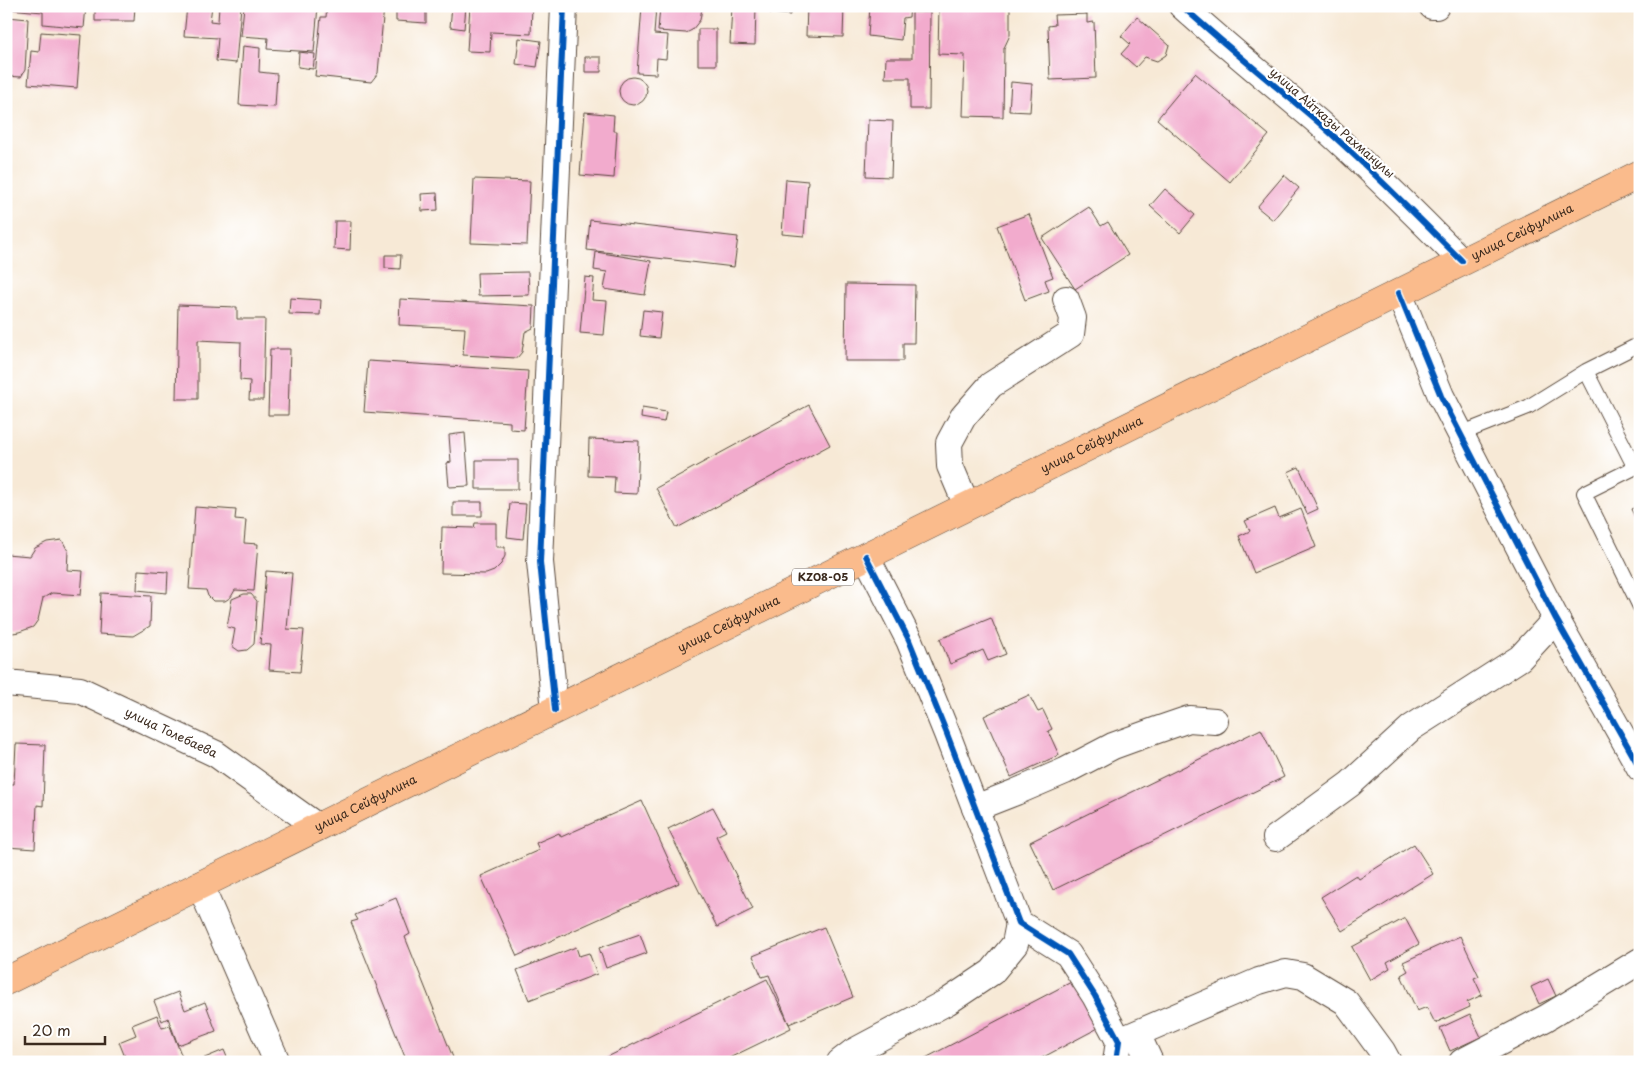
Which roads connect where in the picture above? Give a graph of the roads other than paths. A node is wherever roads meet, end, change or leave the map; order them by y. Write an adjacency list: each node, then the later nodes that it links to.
1 (564, 6): 18 (street)
2 (1432, 6): 3 (street)
3 (1436, 6)
4 (1190, 9): 6 (street, улица Айтказы Рахманулы)
5 (1640, 174): 6 (main road, улица Сейфуллина / KZ08-05)
6 (1462, 261): 7 (main road, улица Сейфуллина / KZ08-05)
7 (1399, 293): 11 (street); 13 (main road, улица Сейфуллина / KZ08-05)
8 (1066, 299): 13 (street)
9 (1640, 344): 10 (lane)
10 (1586, 371): 11 (lane); 12 (lane)
11 (1460, 434): 16 (street)
12 (1637, 466): 15 (lane)
13 (967, 506): 14 (main road, улица Сейфуллина / KZ08-05)
14 (866, 556): 18 (main road, улица Сейфуллина / KZ08-05); 21 (street)
15 (1640, 607)
16 (1556, 619): 20 (street); 23 (street)
17 (6, 684): 22 (street, улица Толебаева)
18 (555, 710): 22 (main road, улица Сейфуллина / KZ08-05)
19 (1215, 720): 21 (street)
20 (1640, 768)
21 (975, 808): 25 (street)
22 (318, 827): 24 (main road, улица Сейфуллина / KZ08-05)
23 (1276, 838)
24 (200, 885): 27 (main road, улица Сейфуллина / KZ08-05); 30 (street)
25 (1019, 923): 28 (street); 29 (street)
26 (1640, 961): 33 (street)
27 (6, 981)
28 (1124, 1046): 31 (street); 32 (street)
29 (851, 1058)
30 (277, 1062)
31 (1150, 1062)
32 (1388, 1062)
33 (1462, 1062)

